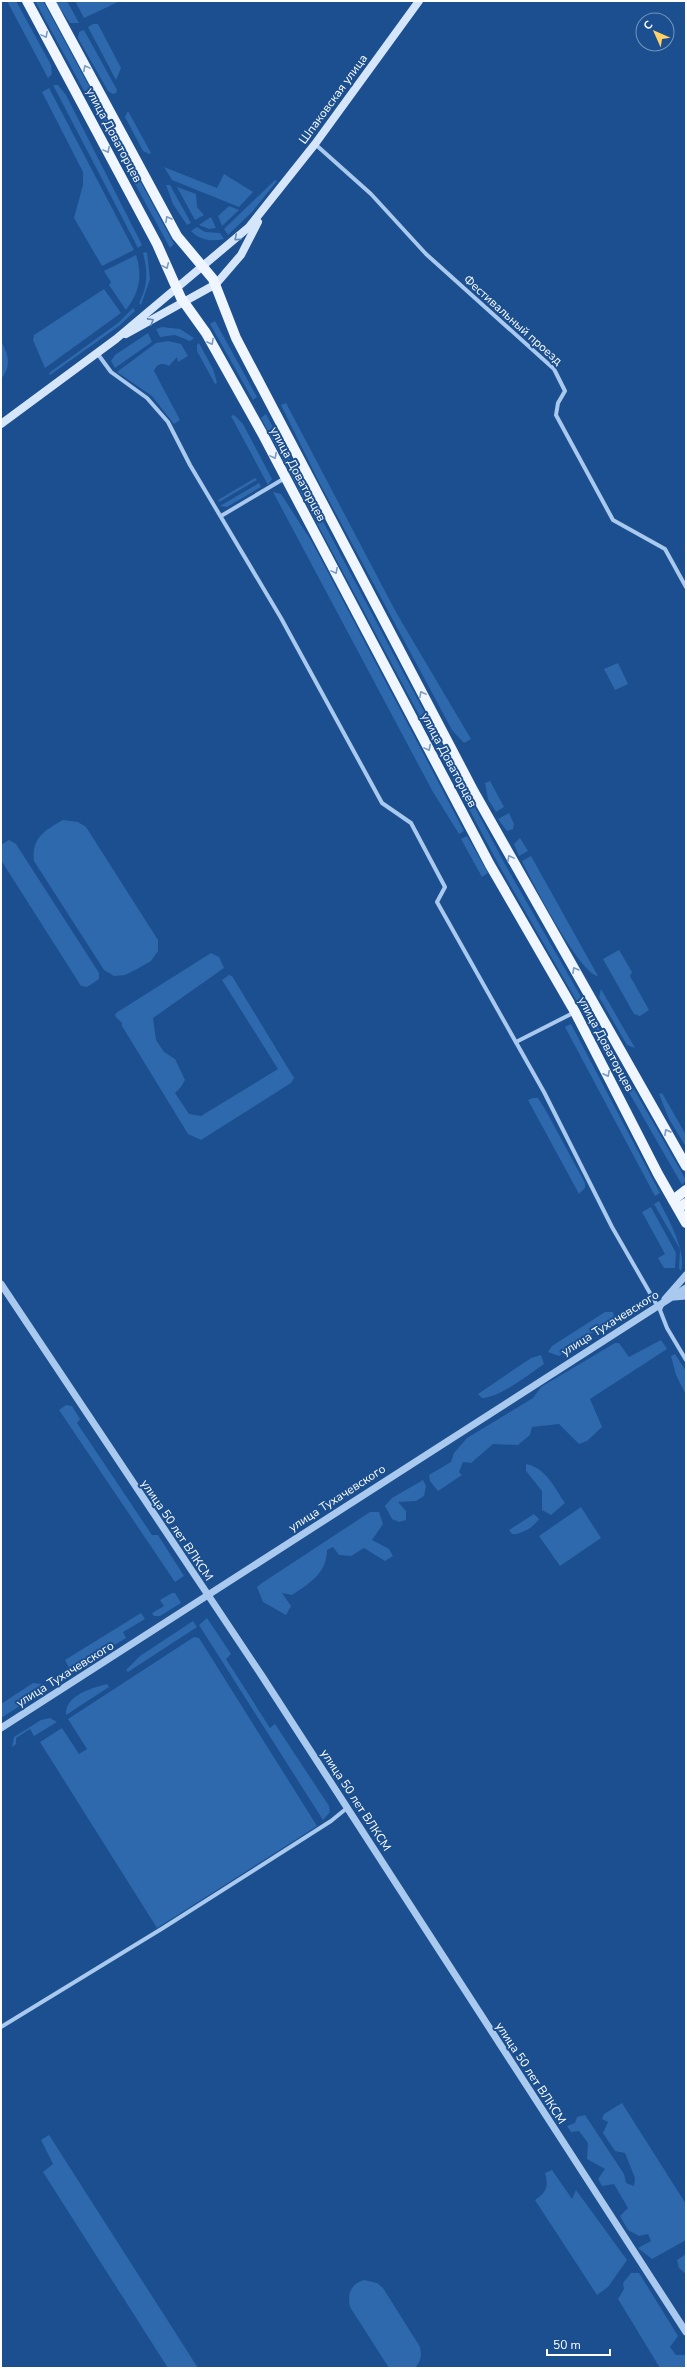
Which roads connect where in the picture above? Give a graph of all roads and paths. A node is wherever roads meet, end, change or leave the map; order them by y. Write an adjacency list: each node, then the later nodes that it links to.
1 (27, 1): 10 (main road, улица Доваторцев, one-way to 10)
2 (50, 1): 6 (main road, улица Доваторцев, one-way to 2)
3 (419, 1): 4 (main road, Шпаковская улица)
4 (315, 144): 5 (main road, Шпаковская улица); 12 (street, Фестивальный проезд)
5 (264, 210): 6 (main road, Шпаковская улица); 7 (main road, Шпаковская улица, one-way to 7)
6 (218, 288): 7 (main road, Шпаковская улица, one-way to 6); 15 (main road, улица Доваторцев, one-way to 6)
7 (116, 339): 8 (main road, Шпаковская улица)
8 (96, 353): 9 (main road, Шпаковская улица); 11 (street)
9 (1, 424)
10 (285, 477): 11 (street); 13 (main road, улица Доваторцев, one-way to 13)
11 (221, 516): 14 (street)
12 (686, 587)
13 (575, 1012): 14 (street); 17 (main road, улица Доваторцев, one-way to 17)
14 (516, 1042): 24 (street)
15 (686, 1165)
16 (686, 1190): 17 (main road)
17 (679, 1204): 18 (main road, улица Доваторцев)
18 (686, 1223)
19 (686, 1275): 24 (street)
20 (1, 1284): 26 (street, улица 50 лет ВЛКСМ)
21 (686, 1288): 23 (street, улица Тухачевского)
22 (686, 1296): 23 (street)
23 (672, 1297): 24 (street, улица Тухачевского)
24 (661, 1304): 25 (street); 26 (street, улица Тухачевского)
25 (686, 1360)
26 (207, 1595): 27 (street, улица Тухачевского); 28 (street, улица 50 лет ВЛКСМ)
27 (1, 1728)
28 (347, 1808): 29 (street); 30 (street, улица 50 лет ВЛКСМ)
29 (1, 2027)
30 (686, 2332)

